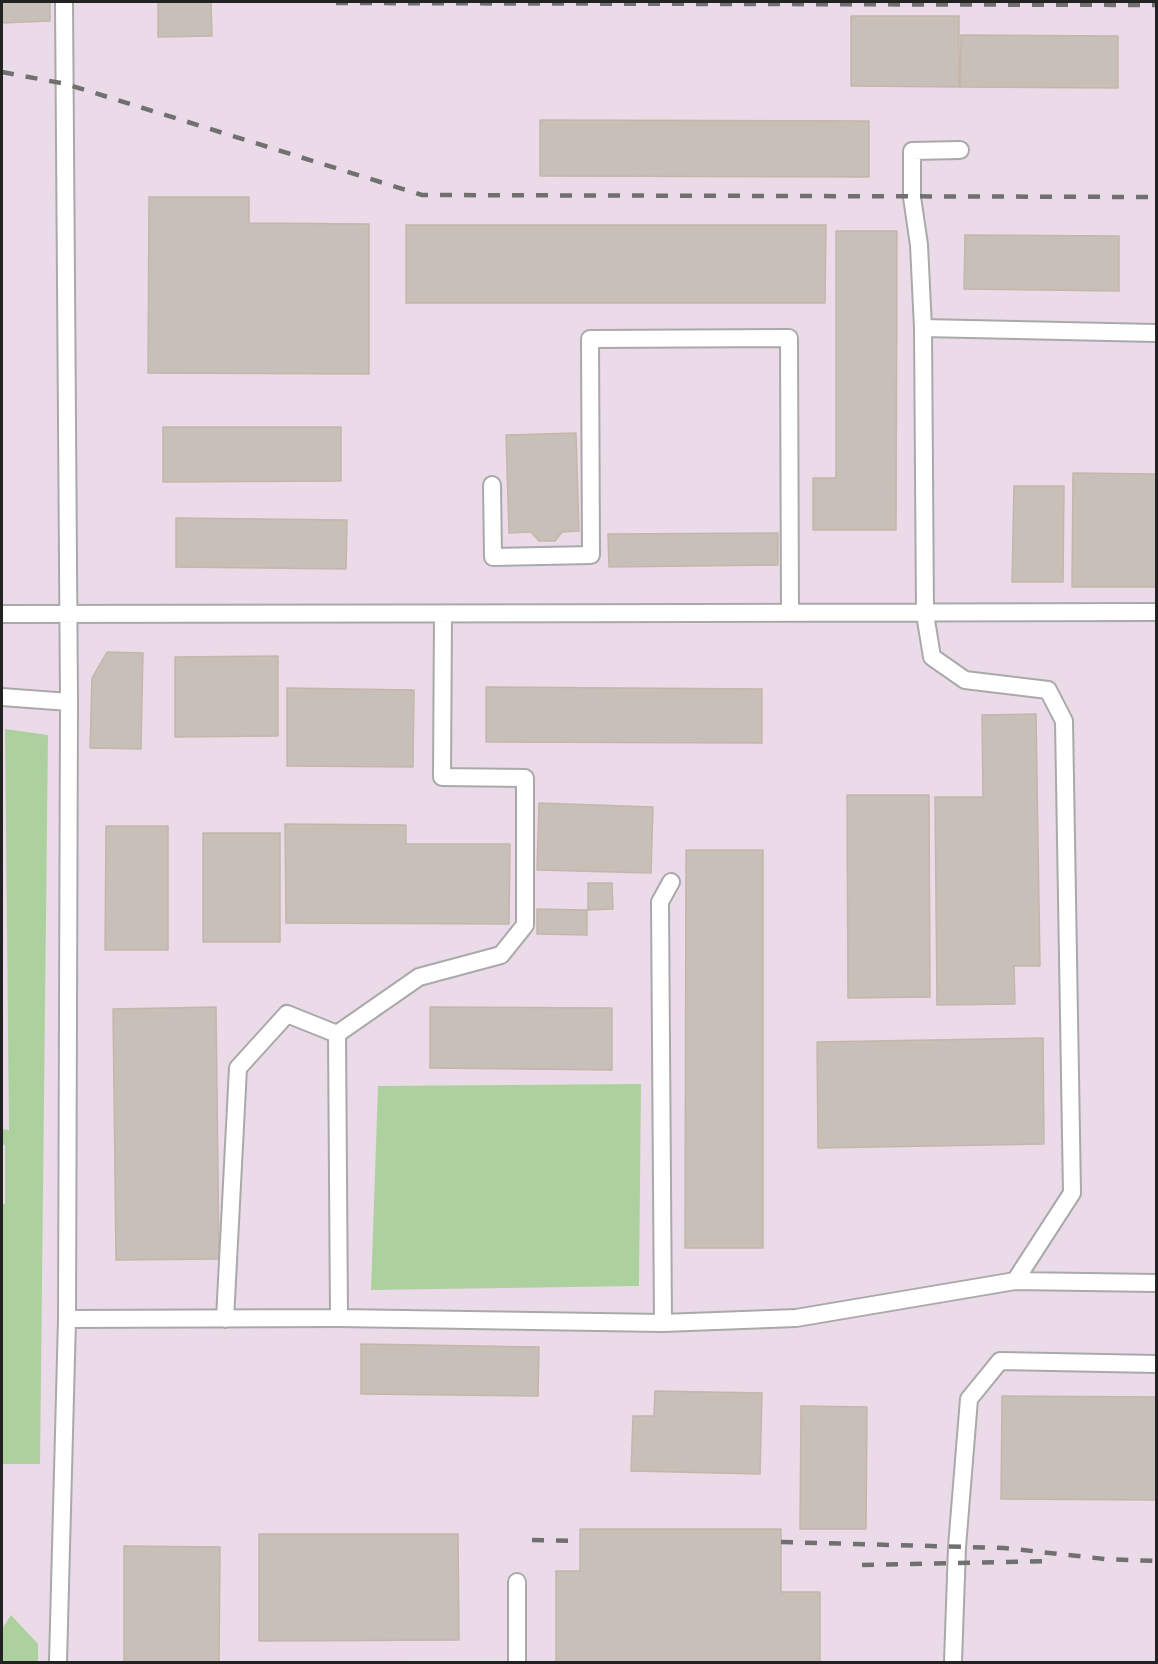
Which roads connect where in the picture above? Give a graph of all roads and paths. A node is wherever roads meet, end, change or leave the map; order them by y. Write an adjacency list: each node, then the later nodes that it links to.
1 (64, 2): 9 (lane)
2 (960, 150): 3 (lane)
3 (923, 328): 4 (lane); 11 (lane)
4 (1156, 333)
5 (492, 485): 7 (lane)
6 (1156, 612): 11 (lane)
7 (790, 613): 10 (lane); 11 (lane)
8 (2, 614): 9 (lane)
9 (68, 614): 10 (lane); 13 (lane)
10 (443, 614): 15 (lane)
11 (925, 614): 16 (lane)
12 (2, 698): 13 (lane)
13 (69, 702): 19 (lane)
14 (671, 882): 21 (lane)
15 (337, 1034): 18 (lane); 20 (lane)
16 (1015, 1281): 17 (lane); 21 (lane)
17 (1156, 1282)
18 (339, 1318): 20 (lane); 21 (lane)
19 (67, 1319): 20 (lane); 24 (lane)
20 (225, 1319)
21 (663, 1323)
22 (1156, 1364): 26 (lane)
23 (517, 1581): 25 (lane)
24 (58, 1662)
25 (517, 1662)
26 (953, 1662)

